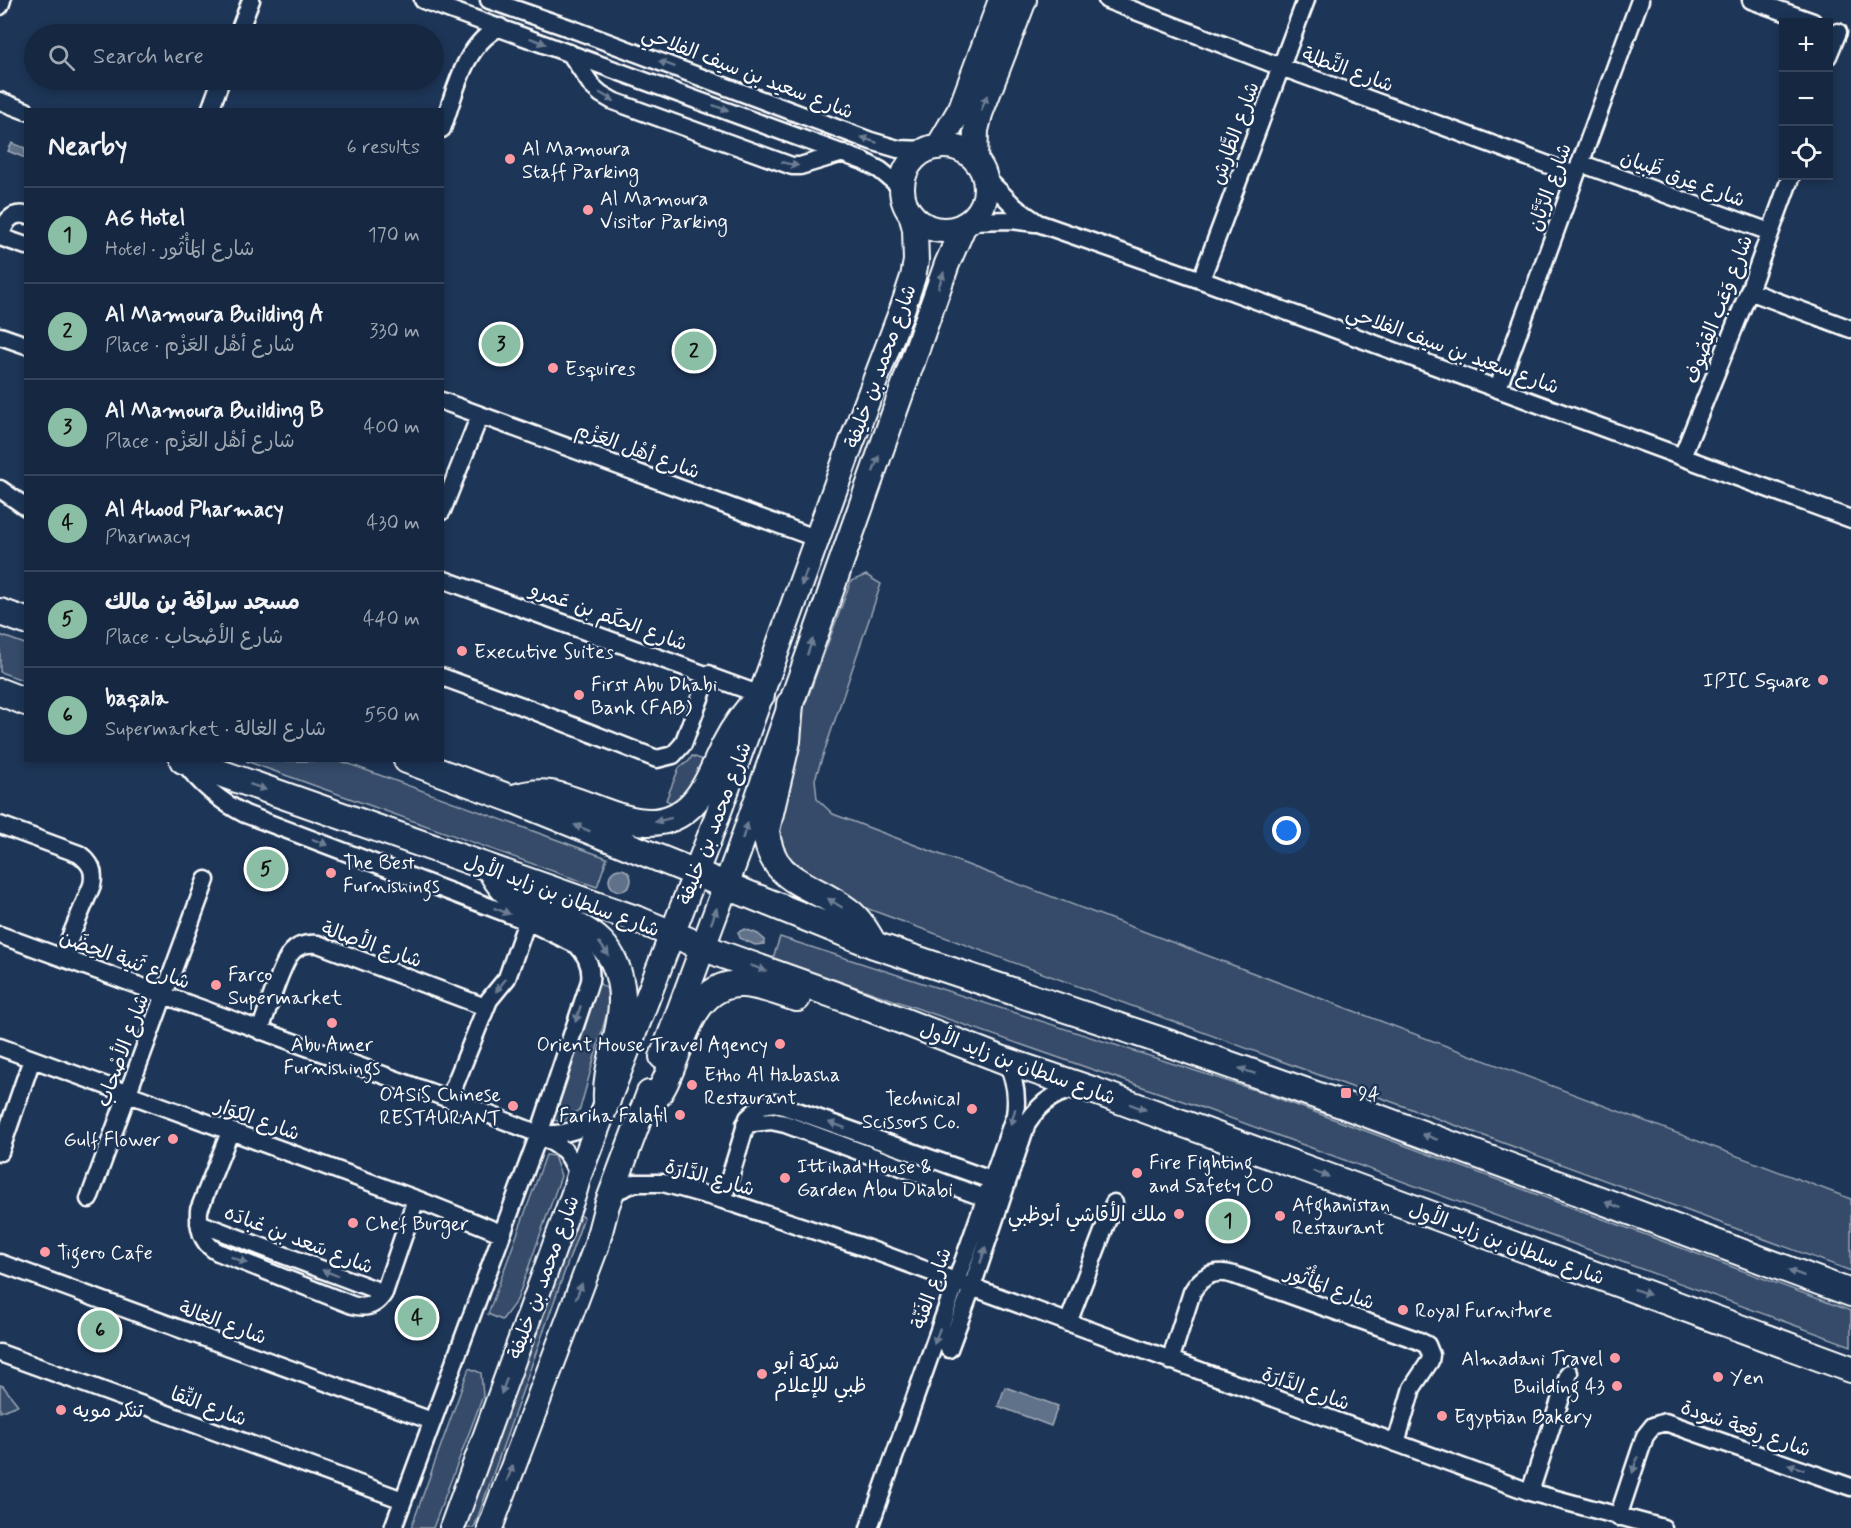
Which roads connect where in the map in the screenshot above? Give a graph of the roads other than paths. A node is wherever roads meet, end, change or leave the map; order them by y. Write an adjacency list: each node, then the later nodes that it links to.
1 (2, 0): 11 (street)
2 (251, 0): 14 (street)
3 (423, 0): 12 (street)
4 (489, 0): 24 (street, شارع سعيد بن سيف الفلاحي, one-way to 4)
5 (1001, 0): 24 (main road)
6 (1024, 0): 26 (main road, one-way to 6)
7 (1107, 0): 18 (street, شارع النَّطلة)
8 (1305, 0): 18 (street, شارع الطَّارِش)
9 (1640, 0): 27 (street, شارع الرَّيَّان)
10 (1752, 0): 13 (street)
11 (0, 6)
12 (463, 14): 15 (street); 17 (street)
13 (1802, 18)
14 (242, 24)
15 (500, 27): 16 (street, one-way to 16); 17 (street)
16 (570, 53): 25 (street, one-way to 25); 25 (street, one-way to 25)
17 (469, 56): 23 (street)
18 (1281, 67): 27 (street, شارع النَّطلة); 37 (street, شارع الطَّارِش)
19 (217, 90): 21 (street)
20 (0, 101): 22 (street)
21 (211, 108)
22 (24, 110)
23 (444, 124)
24 (932, 149): 26 (main road); 29 (main road)
25 (843, 153): 29 (street)
26 (980, 168): 32 (main road); 33 (street, شارع سعيد بن سيف الفلاحي)
27 (1578, 169): 34 (street, شارع عِرق ظَبيان); 42 (street, شارع الرَّيَّان)
28 (1790, 180): 34 (street, شارع وَعَب القِصُوف)
29 (902, 188): 30 (main road)
30 (911, 214): 32 (main road); 50 (main road, شارع محمد بن خليفة)
31 (24, 215): 35 (street)
32 (967, 223): 33 (street, شارع سعيد بن سيف الفلاحي); 59 (main road, شارع محمد بن خليفة, one-way to 32)
33 (1038, 223): 37 (street, شارع سعيد بن سيف الفلاحي)
34 (1770, 232): 38 (street, شارع وَعَب القِصُوف)
35 (0, 237): 36 (street)
36 (24, 245)
37 (1202, 280): 42 (street, شارع سعيد بن سيف الفلاحي)
38 (1749, 291): 39 (street); 45 (street, شارع وَعَب القِصُوف)
39 (1851, 329)
40 (0, 336): 41 (street)
41 (24, 344)
42 (1498, 388): 45 (street, شارع سعيد بن سيف الفلاحي)
43 (444, 402): 44 (street, شارع أهْل العَزْم)
44 (480, 415): 47 (street); 50 (street, شارع أهْل العَزْم)
45 (1682, 458): 49 (street, شارع سعيد بن سيف الفلاحي)
46 (0, 489): 48 (street)
47 (444, 504)
48 (24, 506)
49 (1851, 519)
50 (818, 539): 57 (main road, شارع محمد بن خليفة, one-way to 57)
51 (444, 580): 54 (street, شارع الحكَم بن عَمرو)
52 (0, 612): 53 (main road)
53 (24, 620)
54 (709, 674): 55 (street); 57 (street, شارع الحكَم بن عَمرو)
55 (444, 678)
56 (0, 692): 58 (main road)
57 (761, 695): 63 (main road, one-way to 63); 66 (main road, شارع محمد بن خليفة)
58 (24, 701)
59 (790, 704): 68 (main road, شارع محمد بن خليفة, one-way to 59); 72 (main road, one-way to 59)
60 (185, 762): 69 (street, one-way to 69)
61 (189, 762): 65 (main road, شارع سلطان بن زايد الأول, one-way to 65)
62 (411, 762): 63 (main road)
63 (512, 799): 66 (main road, one-way to 63)
64 (0, 825): 74 (street)
65 (490, 869): 70 (main road, شارع سلطان بن زايد الأول); 87 (main road, one-way to 87)
66 (695, 874): 68 (main road); 70 (main road, شارع محمد بن خليفة)
67 (207, 880): 76 (street, شارع الأصْحاب)
68 (725, 886): 72 (main road); 73 (main road, شارع محمد بن خليفة, one-way to 68)
69 (527, 921): 79 (street, one-way to 79); 91 (street, one-way to 91)
70 (671, 934): 73 (main road, شارع سلطان بن زايد الأول); 75 (main road, شارع محمد بن خليفة)
71 (0, 935): 74 (street, شارع ثَنية الحِضَن)
72 (874, 945): 104 (main road, one-way to 72)
73 (703, 947): 77 (main road, شارع سلطان بن زايد الأول, one-way to 77); 78 (main road, شارع محمد بن خليفة)
74 (62, 957): 76 (street, شارع ثَنية الحِضَن)
75 (649, 991): 78 (main road); 87 (main road, شارع محمد بن خليفة)
76 (164, 996): 80 (street, شارع ثَنية الحِضَن); 85 (street, شارع الأصْحاب)
77 (846, 999): 83 (main road, شارع سلطان بن زايد الأول); 88 (main road)
78 (682, 1005): 88 (main road, شارع محمد بن خليفة)
79 (485, 1007): 80 (street, شارع الأصالة); 86 (street)
80 (260, 1031): 86 (street, شارع ثَنية الحِضَن)
81 (0, 1047): 82 (street, شارع الكوَار)
82 (32, 1059): 85 (street, شارع الكوَار); 92 (street)
83 (1006, 1061): 84 (main road, شارع سلطان بن زايد الأول); 94 (street, شارع الفَنّة, one-way to 94)
84 (1087, 1089): 103 (street, شارع الفَنّة, one-way to 84); 109 (main road, شارع سلطان بن زايد الأول, one-way to 109)
85 (128, 1094): 90 (street, شارع الكوَار); 97 (street, شارع الأصْحاب)
86 (449, 1099): 91 (street, شارع ثَنية الحِضَن)
87 (604, 1108): 91 (street, شارع ثَنية الحِضَن); 93 (main road, شارع محمد بن خليفة)
88 (642, 1111): 95 (main road, شارع محمد بن خليفة)
89 (745, 1124): 94 (street, one-way to 89); 96 (street); 99 (street)
90 (230, 1132): 98 (street, شارع الكوَار); 98 (street, شارع سَعد بن عُبادَه)
91 (539, 1134): 93 (street, شارع ثَنية الحِضَن); 101 (street)
92 (0, 1151)
93 (579, 1175): 118 (main road, شارع محمد بن خليفة, one-way to 118)
94 (991, 1180): 96 (street, شارع الفَنّة)
95 (612, 1193): 99 (street, شارع الدَّارَة); 119 (main road, شارع محمد بن خليفة, one-way to 95)
96 (985, 1198): 103 (street, شارع الفَنّة)
97 (89, 1199)
98 (416, 1199): 101 (street, شارع الكوَار)
99 (723, 1200): 103 (street, شارع الدَّارَة)
100 (1114, 1203): 105 (street)
101 (501, 1233): 111 (street)
102 (0, 1263): 111 (street, شارع الغالة)
103 (964, 1284): 105 (street, شارع الدَّارَة); 106 (street, شارع الفَنّة); 120 (street, شارع الفَنّة, one-way to 120)
104 (1851, 1293)
105 (1068, 1323): 108 (street, شارع الدَّارَة)
106 (949, 1349)
107 (0, 1353): 115 (street, شارع النِّقا)
108 (1170, 1361): 112 (street, شارع الدَّارَة); 112 (street, شارع المَأْثُور)
109 (1851, 1369)
110 (1569, 1373): 114 (street)
111 (432, 1421): 115 (street)
112 (1396, 1443): 114 (street, شارع الدَّارَة)
113 (1851, 1487): 116 (street, شارع رِقعة سُودة, one-way to 116)
114 (1530, 1492): 116 (street, شارع الدَّارَة)
115 (403, 1500): 117 (street)
116 (1618, 1517): 121 (street, شارع الدَّارَة)
117 (393, 1528)
118 (452, 1528)
119 (490, 1528)
120 (869, 1528)
121 (1663, 1528)

